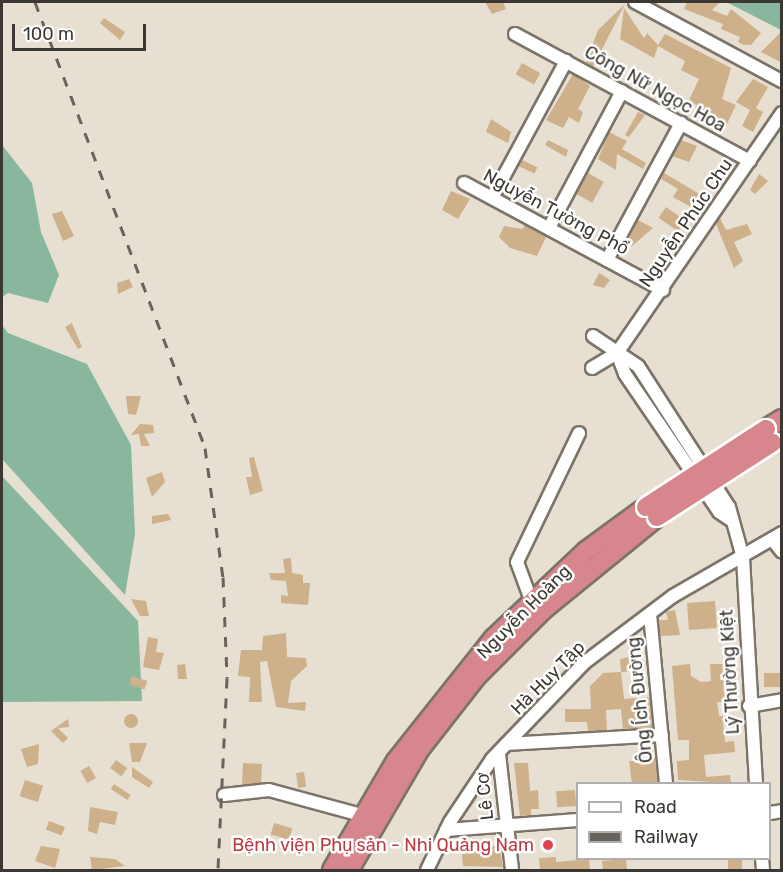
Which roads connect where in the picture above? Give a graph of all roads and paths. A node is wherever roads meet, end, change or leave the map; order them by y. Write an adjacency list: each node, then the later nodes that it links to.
1 (635, 2): 4 (street)
2 (515, 34): 3 (street, Công Nữ Ngọc Hoa)
3 (566, 61): 5 (street, Công Nữ Ngọc Hoa); 10 (street)
4 (782, 81)
5 (622, 91): 7 (street, Công Nữ Ngọc Hoa); 11 (street)
6 (781, 113): 8 (street, Nguyễn Phúc Chu)
7 (681, 123): 8 (street, Công Nữ Ngọc Hoa); 12 (street)
8 (750, 161): 13 (street, Nguyễn Phúc Chu)
9 (464, 183): 10 (street, Nguyễn Tường Phổ)
10 (492, 198): 11 (street, Nguyễn Tường Phổ)
11 (549, 228): 12 (street, Nguyễn Tường Phổ)
12 (607, 260): 13 (street, Nguyễn Tường Phổ)
13 (663, 290): 15 (street, Nguyễn Phúc Chu)
14 (593, 336): 15 (street)
15 (617, 353): 16 (street); 22 (street, Lý Thường Kiệt)
16 (592, 368)
17 (775, 432): 19 (highway, Nguyễn Hoàng, bridge)
18 (579, 433): 23 (street)
19 (651, 512): 23 (highway, Nguyễn Hoàng); 37 (highway, Nguyễn Hoàng)
20 (777, 536): 21 (street); 22 (street, Hà Huy Tập)
21 (782, 552)
22 (743, 558): 24 (street, Hà Huy Tập); 26 (street, Lý Thường Kiệt)
23 (531, 600): 32 (highway, Nguyễn Hoàng)
24 (650, 614): 27 (street, Ông Ích Đường); 28 (street, Hà Huy Tập)
25 (782, 700): 26 (street)
26 (749, 706): 30 (street, Lý Thường Kiệt)
27 (662, 735): 28 (street); 29 (street, Ông Ích Đường)
28 (503, 749): 34 (street, Lê Cơ); 35 (street, Hà Huy Tập)
29 (666, 782)
30 (756, 782)
31 (224, 795): 32 (street)
32 (361, 815): 36 (highway, Nguyễn Hoàng)
33 (576, 820): 34 (street)
34 (507, 825): 35 (street); 39 (street, Lê Cơ)
35 (446, 830): 38 (street, Hà Huy Tập)
36 (332, 870)
37 (349, 870)
38 (427, 870)
39 (512, 870)

